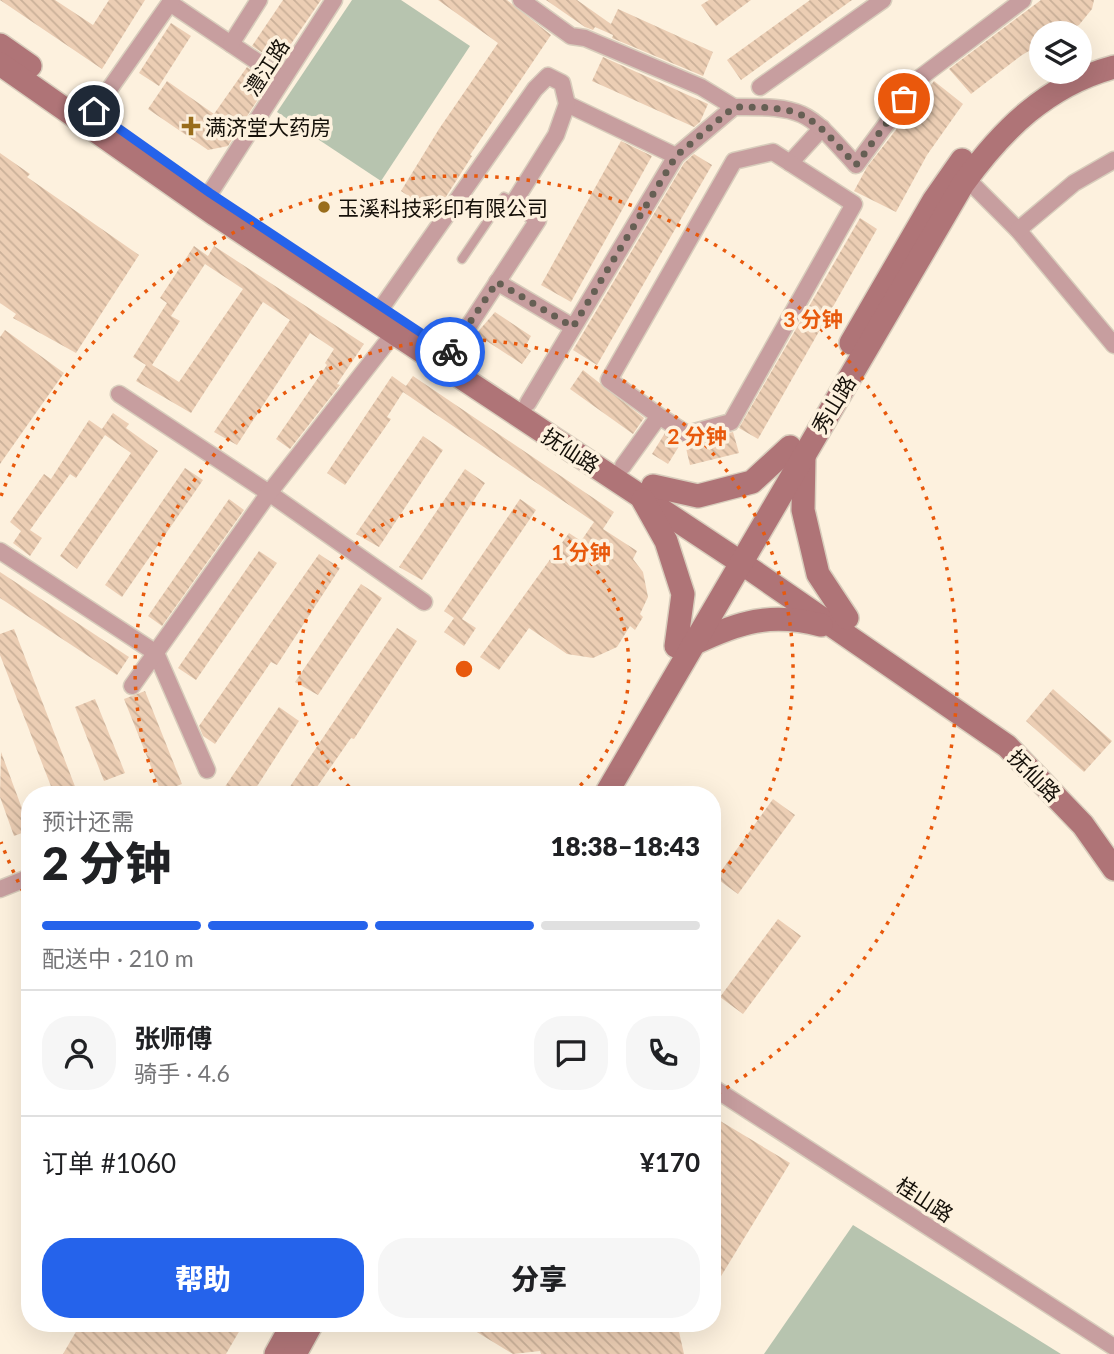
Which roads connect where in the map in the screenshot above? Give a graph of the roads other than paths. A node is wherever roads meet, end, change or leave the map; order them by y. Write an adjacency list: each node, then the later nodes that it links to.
1 (260, 0): 7 (street)
2 (334, 0): 13 (street, 澧江路)
3 (521, 0): 17 (street)
4 (883, 0): 15 (street)
5 (1023, 0): 19 (street)
6 (171, 2): 7 (street); 18 (street)
7 (230, 44): 13 (street)
8 (0, 45): 18 (main road, 抚仙路)
9 (1114, 52): 10 (main road)
10 (1092, 59)
11 (0, 64): 31 (main road, 抚仙路)
12 (1114, 66): 23 (main road, 秀山路)
13 (283, 79): 24 (street, 澧江路)
14 (1045, 84): 37 (main road, 秀山路)
15 (760, 87)
16 (567, 104): 20 (street); 25 (street); 29 (street)
17 (734, 107): 19 (street); 20 (street)
18 (94, 111): 24 (main road, 抚仙路)
19 (822, 128): 22 (street)
20 (676, 156): 30 (street)
21 (1114, 160): 26 (street)
22 (790, 163): 36 (street); 36 (street)
23 (967, 179): 26 (street); 37 (main road, 秀山路)
24 (210, 193): 29 (main road, 抚仙路)
25 (514, 202): 27 (lane); 28 (street)
26 (1018, 230): 32 (street)
27 (462, 259)
28 (497, 282): 30 (street); 33 (street)
29 (382, 307): 33 (main road, 抚仙路)
30 (573, 327): 35 (street)
31 (394, 333): 39 (main road, 抚仙路); 40 (street)
32 (1114, 345)
33 (451, 353): 35 (main road, 抚仙路)
34 (119, 394): 40 (street)
35 (528, 403): 38 (main road, 抚仙路)
36 (659, 415): 38 (street)
37 (797, 450): 39 (main road); 42 (main road, 秀山路); 44 (main road)
38 (623, 466): 39 (main road, 抚仙路)
39 (647, 491): 42 (main road, 抚仙路); 45 (main road)
40 (269, 494): 43 (street); 46 (street)
41 (0, 551): 46 (street)
42 (738, 552): 44 (main road, 抚仙路); 45 (main road, 秀山路)
43 (424, 602)
44 (842, 624): 45 (main road); 51 (main road, 抚仙路); 52 (main road, 抚仙路)
45 (685, 645): 49 (main road, 秀山路); 50 (main road, 秀山路)
46 (156, 653): 47 (street); 48 (street)
47 (132, 686)
48 (207, 769)
49 (595, 786)
50 (611, 786)
51 (1114, 847)
52 (1114, 869)
53 (21, 881): 54 (street)
54 (0, 889)
55 (721, 1093): 58 (street, 桂山路)
56 (288, 1332): 59 (main road)
57 (307, 1332): 60 (main road)
58 (1114, 1347)
59 (275, 1354)
60 (295, 1354)

